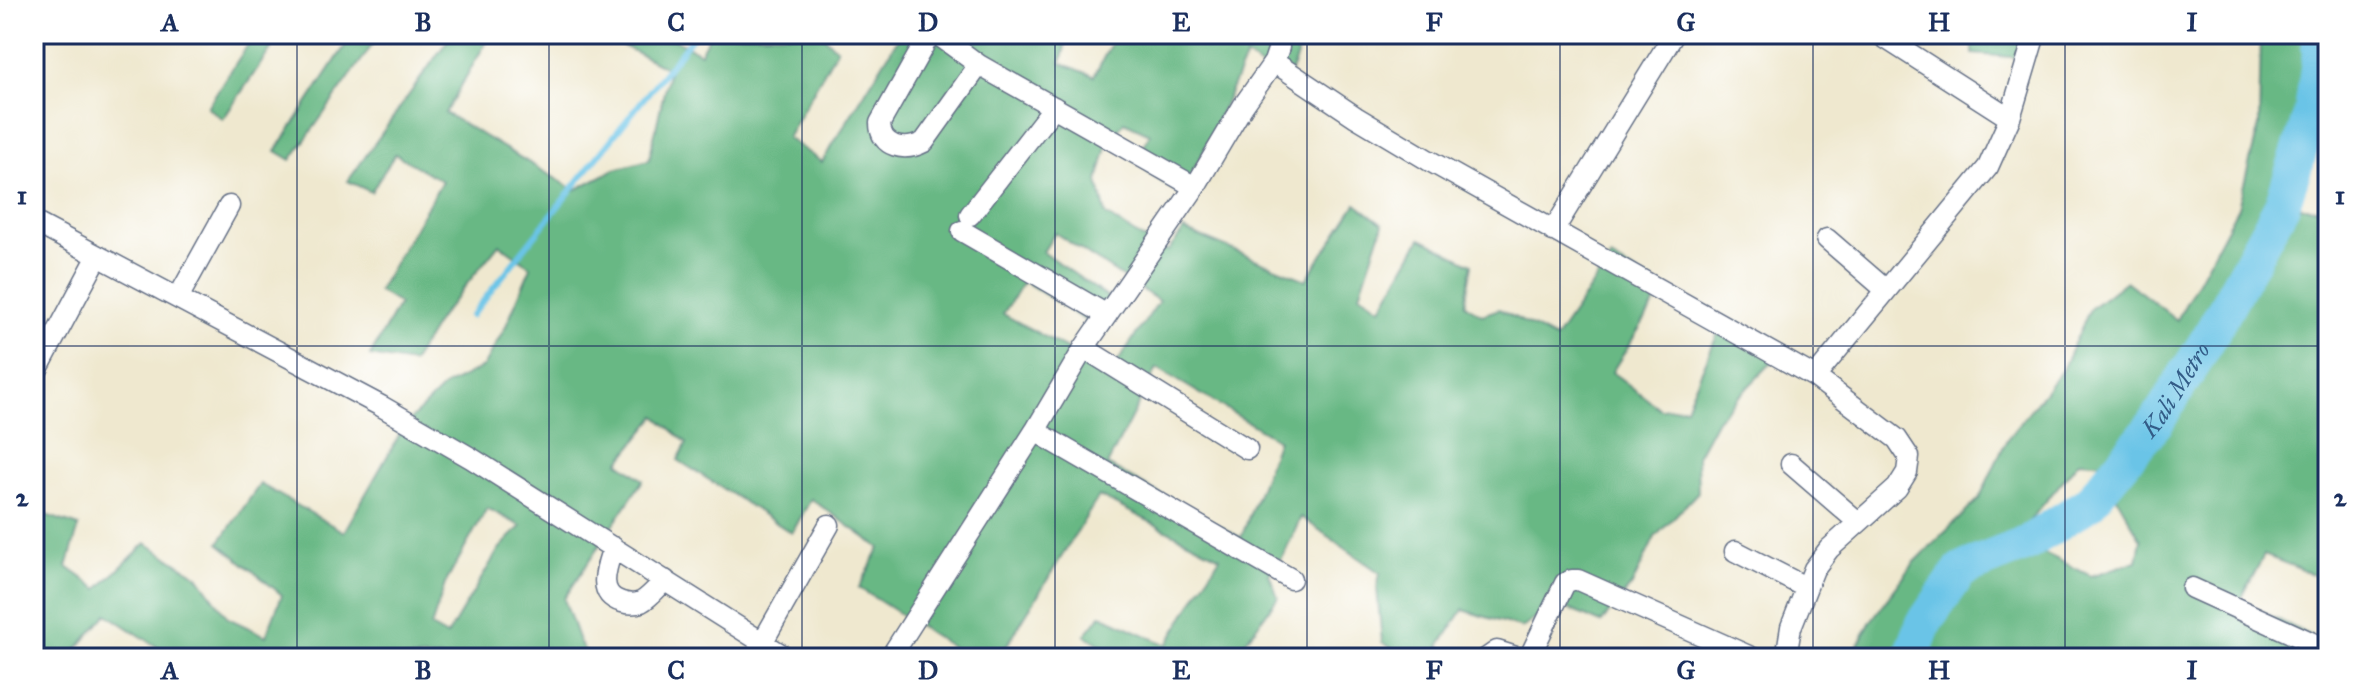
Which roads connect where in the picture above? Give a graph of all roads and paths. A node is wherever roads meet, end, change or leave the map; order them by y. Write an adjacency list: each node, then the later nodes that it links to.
1 (930, 34): 8 (street)
2 (937, 34): 8 (street)
3 (1277, 34): 7 (street)
4 (1674, 34): 14 (street)
5 (1879, 34): 10 (street)
6 (2035, 34): 10 (street)
7 (1274, 62): 11 (street); 14 (street)
8 (979, 65): 9 (street)
9 (1054, 107): 11 (street); 19 (street)
10 (2010, 118): 17 (street)
11 (1195, 187): 19 (street)
12 (229, 206): 18 (street)
13 (34, 222): 16 (street)
14 (1553, 231): 22 (street)
15 (1827, 239): 17 (street)
16 (98, 256): 18 (street); 21 (street)
17 (1886, 290): 22 (street)
18 (178, 298): 28 (street)
19 (1107, 315): 20 (street)
20 (1084, 348): 23 (street); 24 (street)
21 (34, 376)
22 (1815, 377): 26 (street)
23 (1035, 431): 30 (street); 37 (street)
24 (1247, 449)
25 (1791, 464): 26 (street)
26 (1858, 522): 32 (street)
27 (829, 525): 34 (street)
28 (613, 547): 31 (street); 31 (street)
29 (1735, 551): 32 (street)
30 (1291, 579)
31 (665, 580): 34 (street)
32 (1805, 587): 42 (street)
33 (2192, 588): 35 (street)
34 (762, 643): 36 (street)
35 (2328, 650)
36 (787, 658)
37 (890, 658)
38 (1487, 658): 39 (street)
39 (1519, 658)
40 (1529, 658): 41 (street)
41 (1753, 658)
42 (1786, 658)

